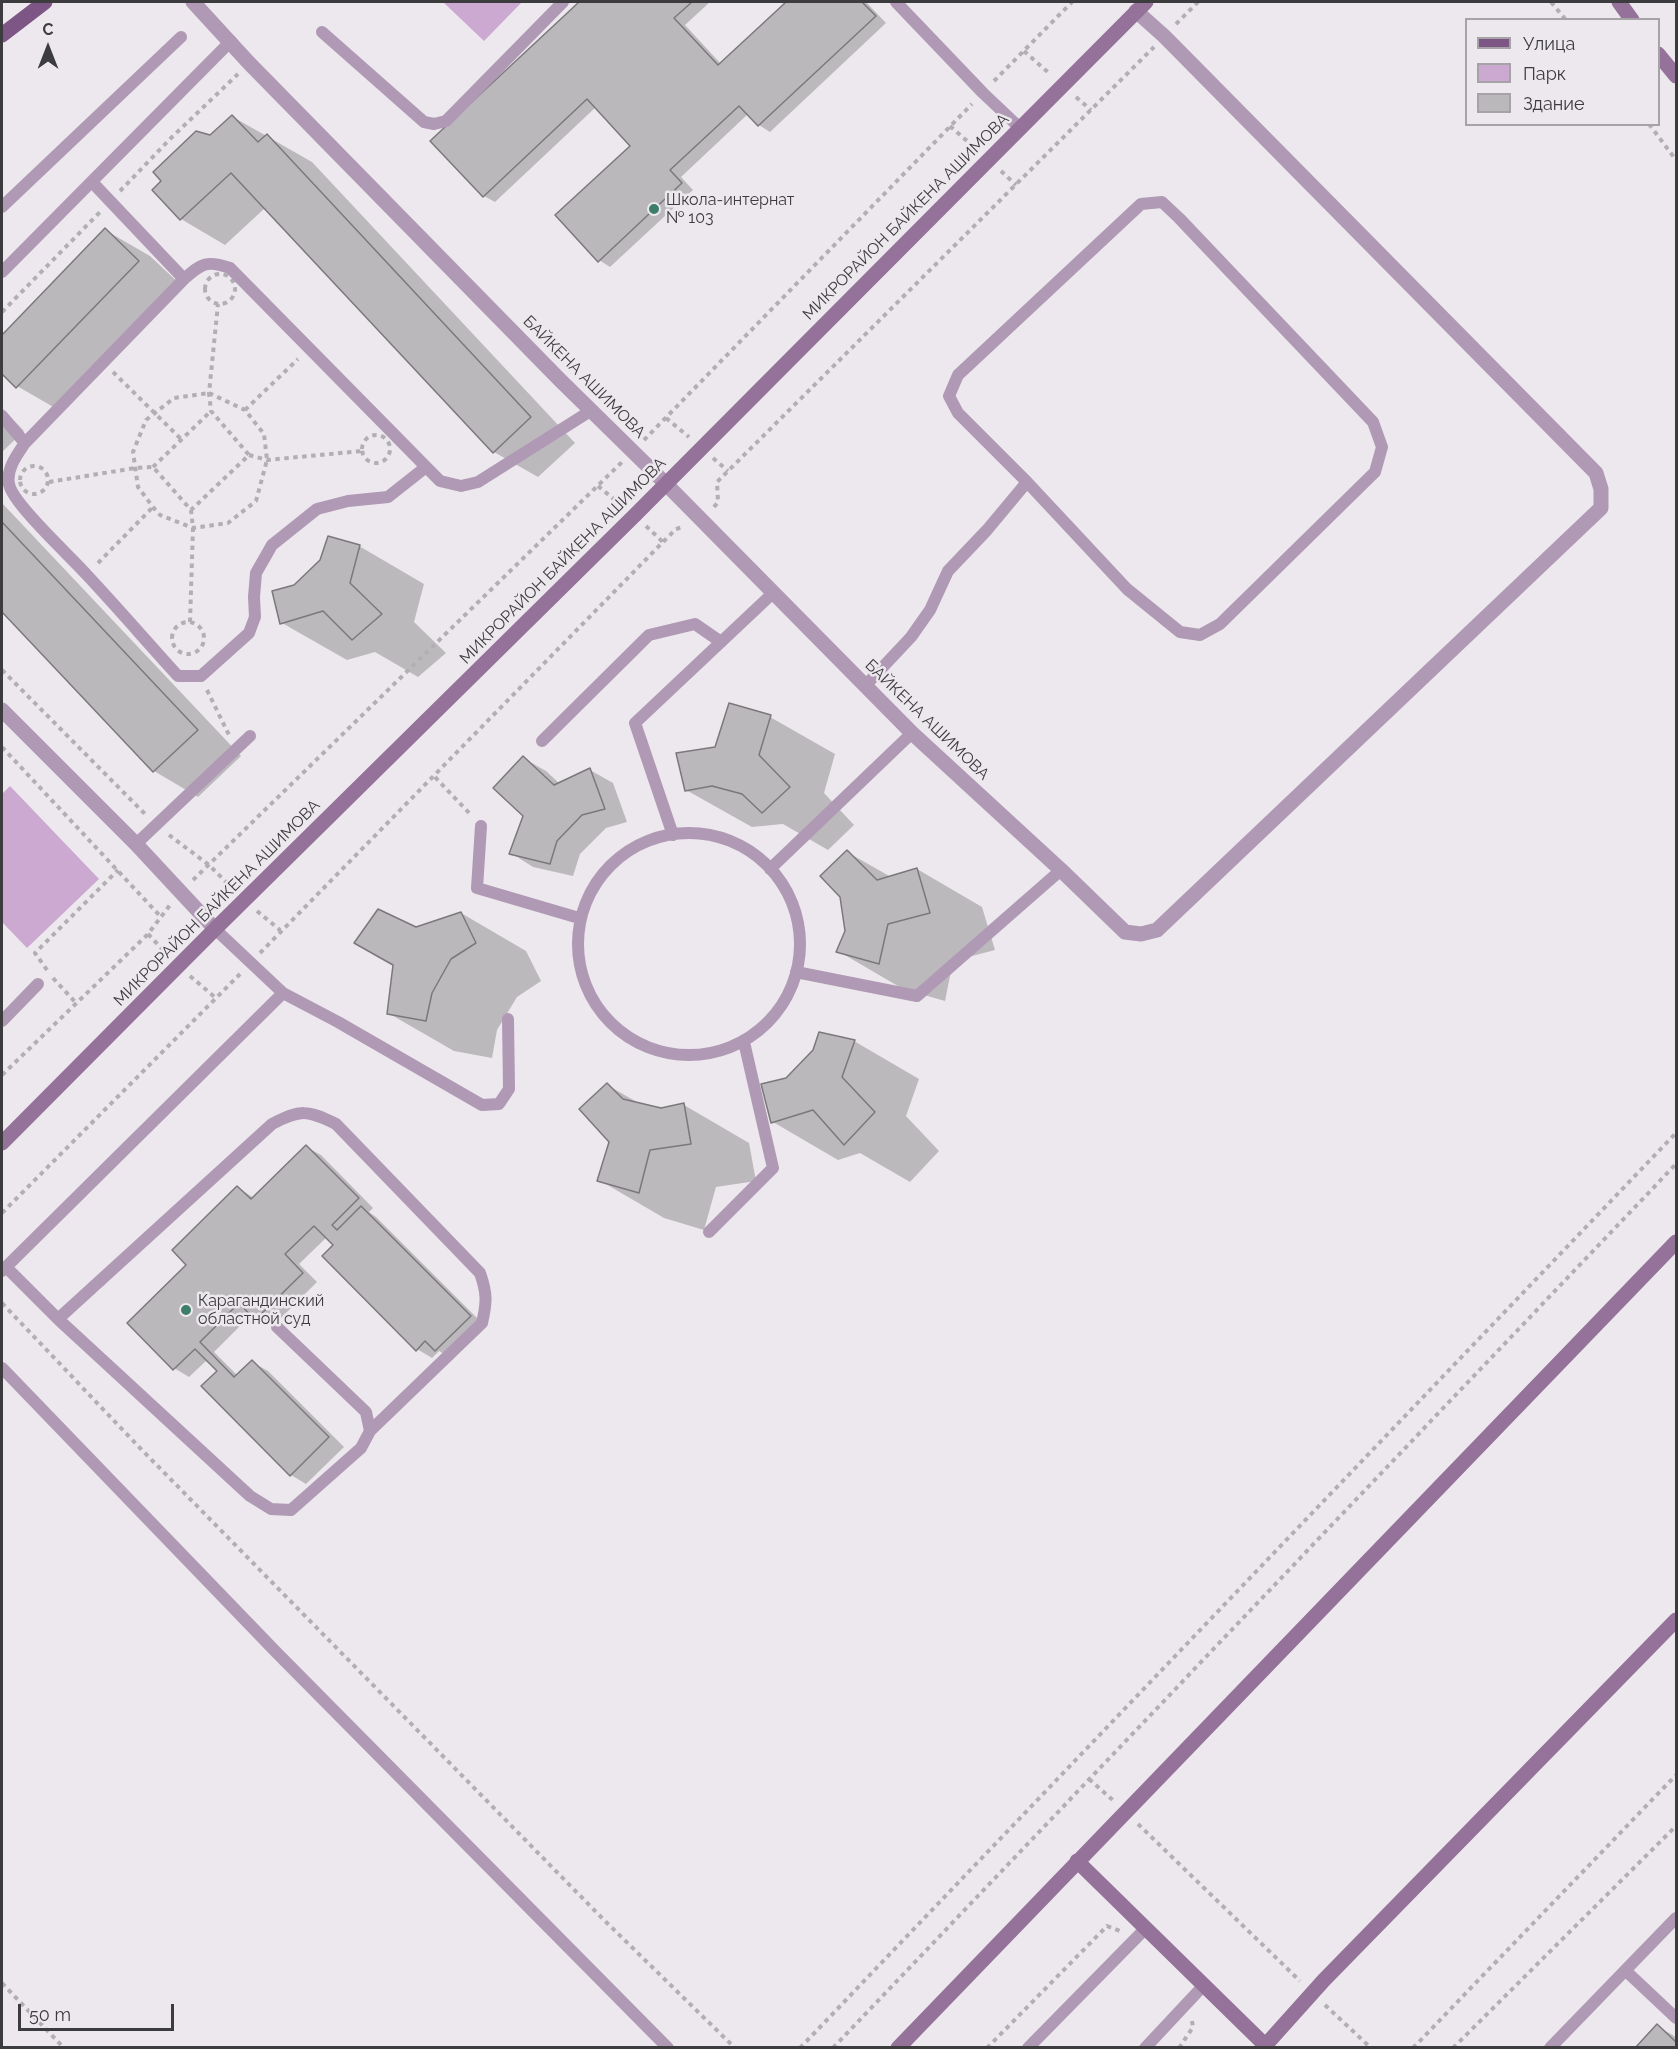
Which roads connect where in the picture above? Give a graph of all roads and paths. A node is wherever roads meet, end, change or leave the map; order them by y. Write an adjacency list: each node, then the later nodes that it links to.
1 (45, 2): 12 (main road)
2 (193, 2): 15 (street, БАЙКЕНА АШИМОВА)
3 (563, 2): 11 (lane)
4 (896, 2): 20 (lane)
5 (1198, 2): 13 (path)
6 (1551, 2): 9 (path)
7 (1619, 2): 10 (main road)
8 (1141, 6): 13 (street); 20 (main road, МИКРОРАЙОН БАЙКЕНА АШИМОВА)
9 (1564, 18)
10 (1631, 18)
11 (322, 32)
12 (2, 34)
13 (1164, 36): 50 (path); 73 (street, БАЙКЕНА АШИМОВА)
14 (181, 37): 24 (lane)
15 (231, 41): 17 (street, БАЙКЕНА АШИМОВА); 22 (lane)
16 (1660, 55): 18 (main road)
17 (249, 63): 23 (path); 33 (street, БАЙКЕНА АШИМОВА)
18 (1677, 76)
19 (1651, 126): 21 (path)
20 (1020, 128): 47 (main road, МИКРОРАЙОН БАЙКЕНА АШИМОВА)
21 (1677, 160)
22 (92, 182): 23 (lane); 25 (lane)
23 (110, 201): 26 (lane); 28 (path)
24 (2, 207)
25 (2, 272)
26 (184, 279): 29 (lane); 30 (lane)
27 (218, 304): 27 (path); 31 (path)
28 (2, 312)
29 (309, 349): 32 (path); 43 (lane)
30 (103, 363): 35 (path); 38 (lane)
31 (209, 393): 32 (path); 34 (path); 35 (path)
32 (244, 410): 41 (path)
33 (592, 410): 43 (lane); 47 (street, БАЙКЕНА АШИМОВА)
34 (211, 411): 37 (path); 40 (path)
35 (155, 413): 37 (path); 44 (path)
36 (2, 416): 38 (lane)
37 (181, 439): 42 (path)
38 (26, 443): 52 (lane)
39 (362, 451): 39 (path); 41 (path)
40 (249, 455): 41 (path); 49 (path)
41 (267, 460): 51 (path)
42 (153, 467): 44 (path); 49 (path)
43 (426, 467): 57 (lane)
44 (135, 468): 45 (path); 48 (path)
45 (49, 482): 45 (path)
46 (1027, 482): 46 (lane); 58 (lane)
47 (666, 484): 50 (street, БАЙКЕНА АШИМОВА); 77 (main road, МИКРОРАЙОН БАЙКЕНА АШИМОВА)
48 (153, 507): 51 (path); 52 (path)
49 (191, 510): 51 (path)
50 (701, 520): 53 (street, БАЙКЕНА АШИМОВА); 65 (path)
51 (193, 528): 54 (path)
52 (87, 574): 57 (lane)
53 (773, 593): 55 (lane); 58 (street, БАЙКЕНА АШИМОВА)
54 (190, 622): 54 (path)
55 (721, 642): 62 (lane); 68 (lane)
56 (2, 670): 66 (path)
57 (201, 676): 64 (path)
58 (865, 686): 60 (street, БАЙКЕНА АШИМОВА)
59 (2, 710): 69 (street)
60 (912, 734): 71 (lane); 73 (street, БАЙКЕНА АШИМОВА)
61 (250, 736): 64 (lane)
62 (542, 741)
63 (2, 747): 72 (path)
64 (236, 750): 66 (lane)
65 (434, 776): 67 (path); 78 (path)
66 (156, 825): 69 (lane); 70 (path)
67 (481, 826): 76 (lane)
68 (673, 835): 71 (lane); 76 (lane)
69 (136, 844): 74 (street)
70 (209, 865)
71 (770, 869): 79 (lane)
72 (118, 870): 75 (path); 82 (path)
73 (1061, 870): 79 (lane)
74 (180, 893): 75 (path); 77 (street)
75 (161, 917): 82 (path)
76 (579, 918): 85 (lane)
77 (215, 928): 78 (lane); 88 (main road, МИКРОРАЙОН БАЙКЕНА АШИМОВА)
78 (251, 963): 81 (lane); 90 (path)
79 (796, 972): 85 (lane)
80 (38, 984): 84 (lane)
81 (283, 993): 83 (lane); 93 (lane)
82 (77, 1004): 86 (path)
83 (508, 1019)
84 (2, 1021)
85 (744, 1042): 91 (lane)
86 (2, 1075)
87 (1677, 1133): 116 (path)
88 (2, 1143)
89 (1677, 1164): 101 (path)
90 (2, 1213)
91 (709, 1232)
92 (1677, 1242): 102 (main road)
93 (4, 1269): 95 (lane)
94 (2, 1303): 115 (path)
95 (58, 1319): 98 (lane); 98 (lane)
96 (277, 1327): 98 (lane)
97 (2, 1368): 114 (lane)
98 (370, 1431)
99 (1677, 1620): 110 (main road)
100 (1677, 1775): 122 (path)
101 (1089, 1779): 102 (path); 117 (path)
102 (1125, 1811): 104 (main road); 110 (path)
103 (1677, 1826): 123 (path)
104 (1077, 1861): 106 (main road); 118 (main road)
105 (1677, 1918): 107 (lane)
106 (1146, 1928): 109 (main road); 119 (lane)
107 (1626, 1971): 111 (lane); 124 (lane)
108 (2, 1983): 113 (path)
109 (1204, 1985): 112 (main road); 120 (lane)
110 (1312, 1992): 112 (main road); 121 (path)
111 (1677, 2018)
112 (1264, 2046)
113 (64, 2048)
114 (668, 2048)
115 (735, 2048)
116 (800, 2048)
117 (833, 2048)
118 (898, 2048)
119 (1028, 2048)
120 (1145, 2048)
121 (1371, 2048)
122 (1413, 2048)
123 (1453, 2048)
124 (1550, 2048)

